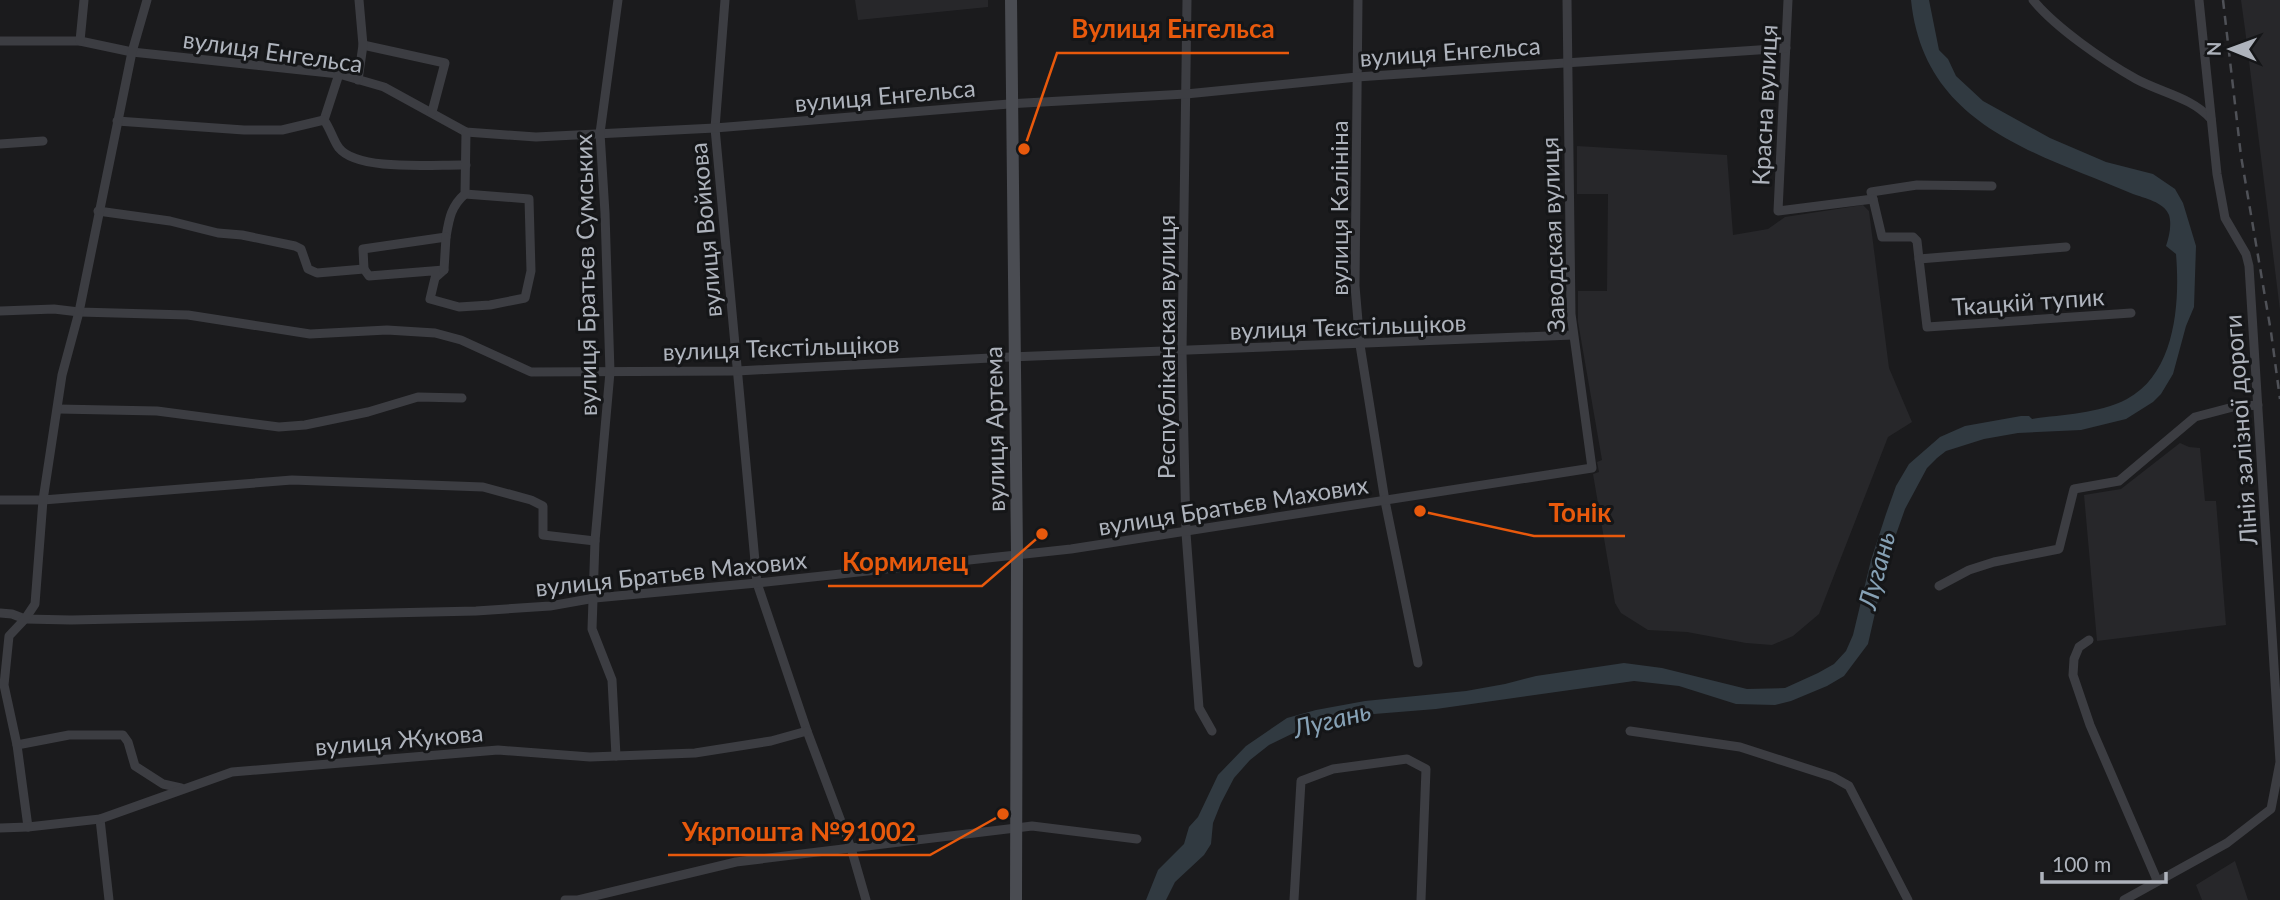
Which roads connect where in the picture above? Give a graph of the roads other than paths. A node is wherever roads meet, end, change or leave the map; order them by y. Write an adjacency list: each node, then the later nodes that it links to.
1 (84, 0): 14 (street)
2 (147, 0): 17 (street)
3 (359, 0): 15 (street)
4 (618, 0): 30 (street, вулиця Братьєв Сумських)
5 (725, 0): 28 (street, вулиця Войкова)
6 (1011, 0): 23 (street, вулиця Артема)
7 (1186, 0): 22 (street, Рєспубліканская вулиця)
8 (1359, 0): 20 (street, вулиця Калініна)
9 (1567, 0): 18 (street, Заводская вулиця)
10 (1788, 0): 16 (street, Красна вулиця)
11 (2032, 0): 25 (street)
12 (2199, 0): 25 (street, Лінія залізної дороги)
13 (0, 41): 14 (street, вулиця Енгельса)
14 (80, 41): 17 (street, вулиця Енгельса)
15 (363, 45): 21 (street); 24 (street)
16 (1786, 48): 18 (street, вулиця Енгельса); 36 (street, Красна вулиця)
17 (132, 52): 19 (street, вулиця Енгельса); 27 (street)
18 (1567, 61): 20 (street, вулиця Енгельса); 46 (street, Заводская вулиця)
19 (339, 74): 21 (street, вулиця Енгельса); 26 (street)
20 (1357, 77): 22 (street, вулиця Енгельса); 47 (street, вулиця Калініна)
21 (358, 80): 24 (street, вулиця Енгельса)
22 (1186, 94): 23 (street, вулиця Енгельса); 48 (street, Рєспубліканская вулиця)
23 (1014, 104): 28 (street, вулиця Енгельса); 49 (street, вулиця Артема)
24 (432, 112): 29 (street, вулиця Енгельса)
25 (2211, 119): 53 (street, Лінія залізної дороги)
26 (324, 120): 27 (street); 33 (street)
27 (117, 121): 37 (street)
28 (715, 128): 30 (street, вулиця Енгельса); 50 (street, вулиця Войкова)
29 (466, 132): 30 (street, вулиця Енгельса); 33 (street)
30 (600, 133): 51 (street, вулиця Братьєв Сумських)
31 (43, 141): 32 (street)
32 (0, 144)
33 (466, 165): 35 (street)
34 (1992, 186): 36 (street)
35 (466, 194): 38 (street); 42 (street)
36 (1873, 199): 40 (street)
37 (98, 211): 41 (street); 44 (street)
38 (446, 237): 41 (street); 42 (street)
39 (2066, 247): 40 (street)
40 (1919, 260): 45 (street, Ткацкій тупик)
41 (364, 270): 42 (street)
42 (444, 270)
43 (0, 311): 44 (street, вулиця Тєкстільщіков)
44 (79, 312): 51 (street, вулиця Тєкстільщіков); 54 (street)
45 (2131, 313)
46 (1573, 335): 47 (street, вулиця Тєкстільщіков); 55 (street, Заводская вулиця)
47 (1360, 345): 48 (street, вулиця Тєкстільщіков); 58 (street, вулиця Калініна)
48 (1182, 352): 49 (street, вулиця Тєкстільщіков); 59 (street, Рєспубліканская вулиця)
49 (1014, 357): 50 (street, вулиця Тєкстільщіков); 61 (street, вулиця Артема)
50 (737, 371): 51 (street, вулиця Тєкстільщіков); 62 (street, вулиця Войкова)
51 (610, 372): 60 (street, вулиця Братьєв Сумських)
52 (462, 398): 54 (street)
53 (2258, 405): 63 (street); 81 (street, Лінія залізної дороги)
54 (58, 409): 57 (street)
55 (1592, 468): 58 (street, вулиця Братьєв Махових)
56 (0, 499): 57 (street)
57 (43, 500): 60 (street); 66 (street)
58 (1385, 501): 59 (street, вулиця Братьєв Махових); 68 (street, вулиця Калініна)
59 (1186, 533): 61 (street, вулиця Братьєв Махових); 70 (street, Рєспубліканская вулиця)
60 (596, 541): 64 (street, вулиця Братьєв Сумських)
61 (1017, 554): 62 (street, вулиця Братьєв Махових); 78 (street, вулиця Артема)
62 (757, 583): 64 (street, вулиця Братьєв Махових); 69 (street, вулиця Войкова)
63 (1939, 586)
64 (595, 598): 66 (street, вулиця Братьєв Махових); 73 (street, вулиця Братьєв Сумських)
65 (0, 612): 66 (street, вулиця Братьєв Махових)
66 (25, 620): 72 (street)
67 (2089, 640): 81 (street)
68 (1418, 663)
69 (807, 731): 73 (street, вулиця Жукова); 80 (street, вулиця Войкова)
70 (1212, 731)
71 (1630, 731): 88 (street)
72 (16, 745): 74 (street); 76 (street)
73 (616, 756): 74 (street, вулиця Жукова)
74 (183, 789): 75 (street, вулиця Жукова)
75 (100, 819): 76 (street, вулиця Жукова); 82 (street)
76 (28, 827): 77 (street, вулиця Жукова)
77 (0, 828)
78 (1015, 828): 79 (street); 80 (street); 85 (street, вулиця Артема)
79 (1137, 839)
80 (852, 848): 83 (street); 84 (street, вулиця Войкова)
81 (2157, 880): 89 (street, Лінія залізної дороги)
82 (109, 900)
83 (565, 900)
84 (866, 900)
85 (1016, 900)
86 (1294, 900): 87 (street)
87 (1421, 900)
88 (1908, 900)
89 (2124, 900)

